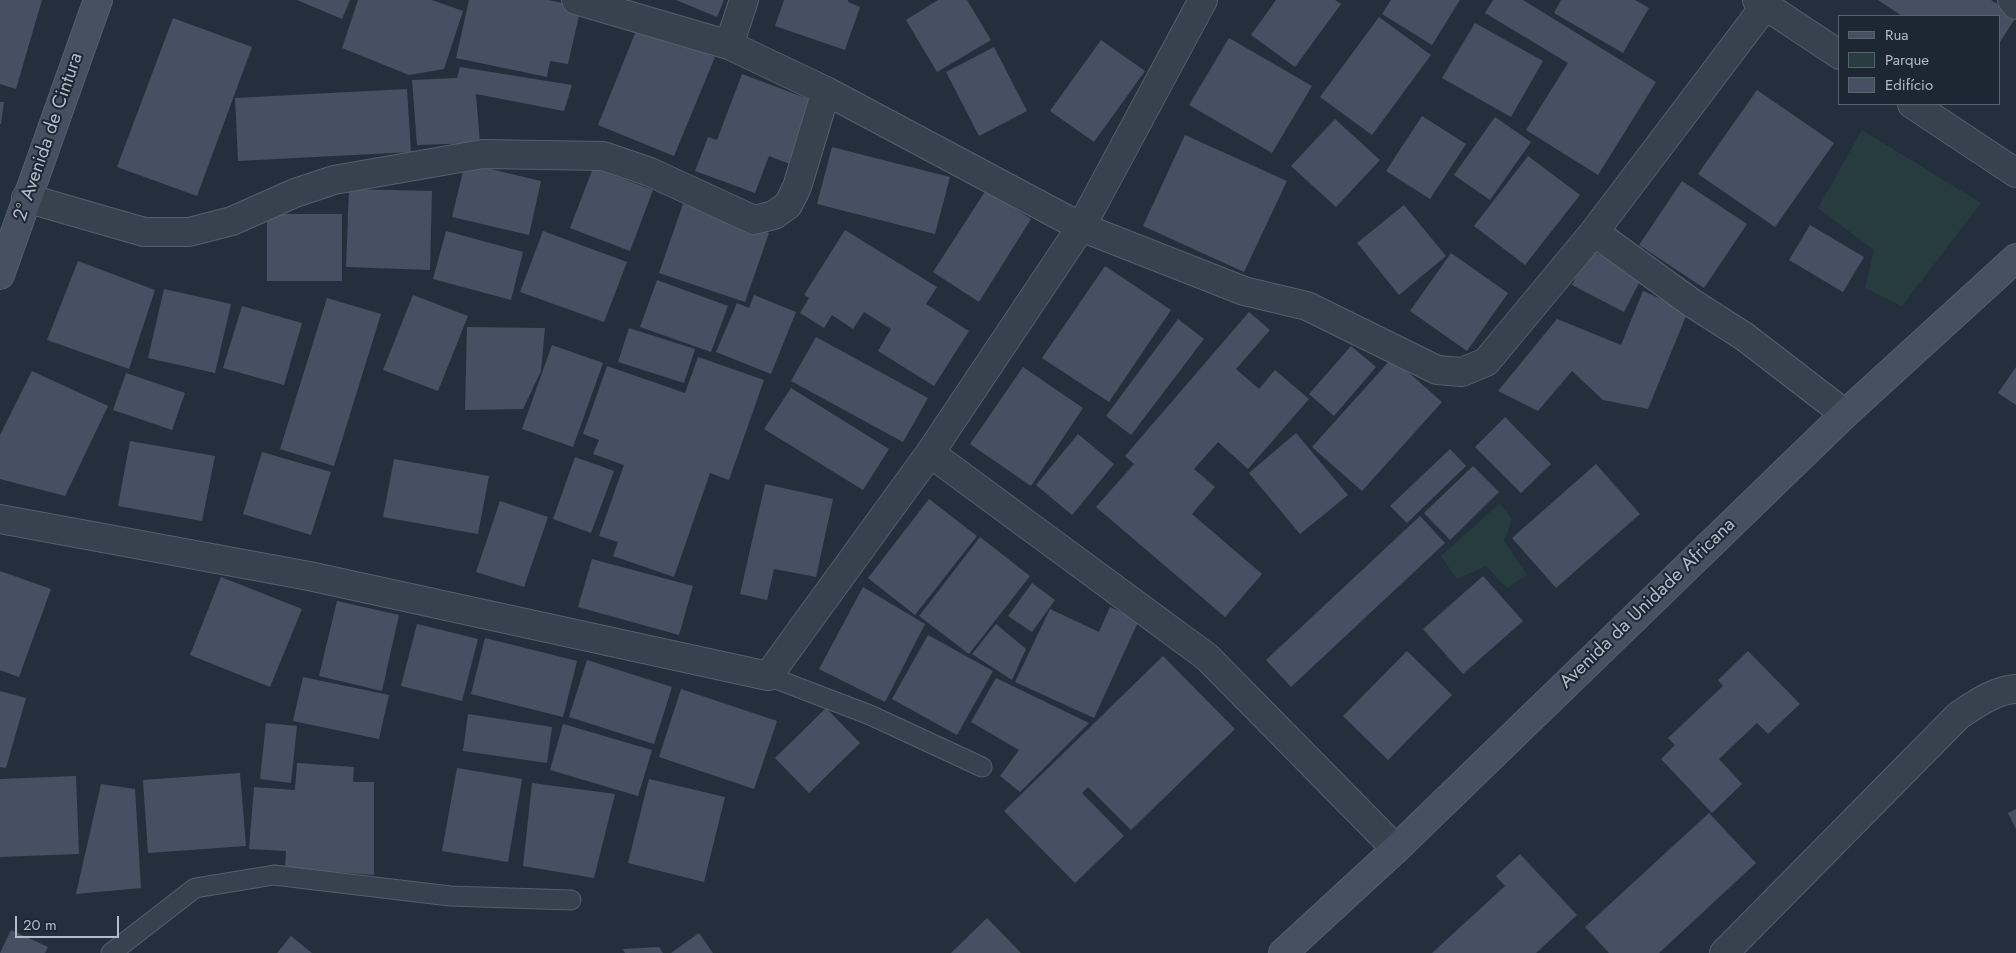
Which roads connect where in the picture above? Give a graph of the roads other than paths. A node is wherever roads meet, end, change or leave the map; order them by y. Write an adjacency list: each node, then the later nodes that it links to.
1 (98, 0): 13 (street, 2° Avenida de Cintura)
2 (576, 0): 8 (street)
3 (744, 0): 8 (street)
4 (1203, 0): 14 (street)
5 (2012, 0): 7 (street)
6 (1761, 3): 9 (street); 15 (street)
7 (2016, 5)
8 (729, 45): 10 (street)
9 (1838, 54)
10 (826, 91): 13 (street); 14 (street)
11 (1914, 105): 12 (street)
12 (2016, 173)
13 (26, 198): 16 (street, 2° Avenida de Cintura)
14 (1080, 227): 15 (street); 20 (street)
15 (1594, 232): 19 (street)
16 (7, 238): 18 (street, 2° Avenida de Cintura)
17 (2016, 258): 19 (street, Avenida da Unidade Africana)
18 (0, 275)
19 (1845, 414): 25 (street, Avenida da Unidade Africana)
20 (930, 453): 22 (street); 25 (street)
21 (0, 519): 22 (street)
22 (768, 676): 24 (lane)
23 (2016, 689): 29 (street)
24 (982, 767)
25 (1396, 849): 28 (street, Avenida da Unidade Africana)
26 (571, 900): 27 (lane)
27 (111, 953)
28 (1283, 953)
29 (1724, 953)

